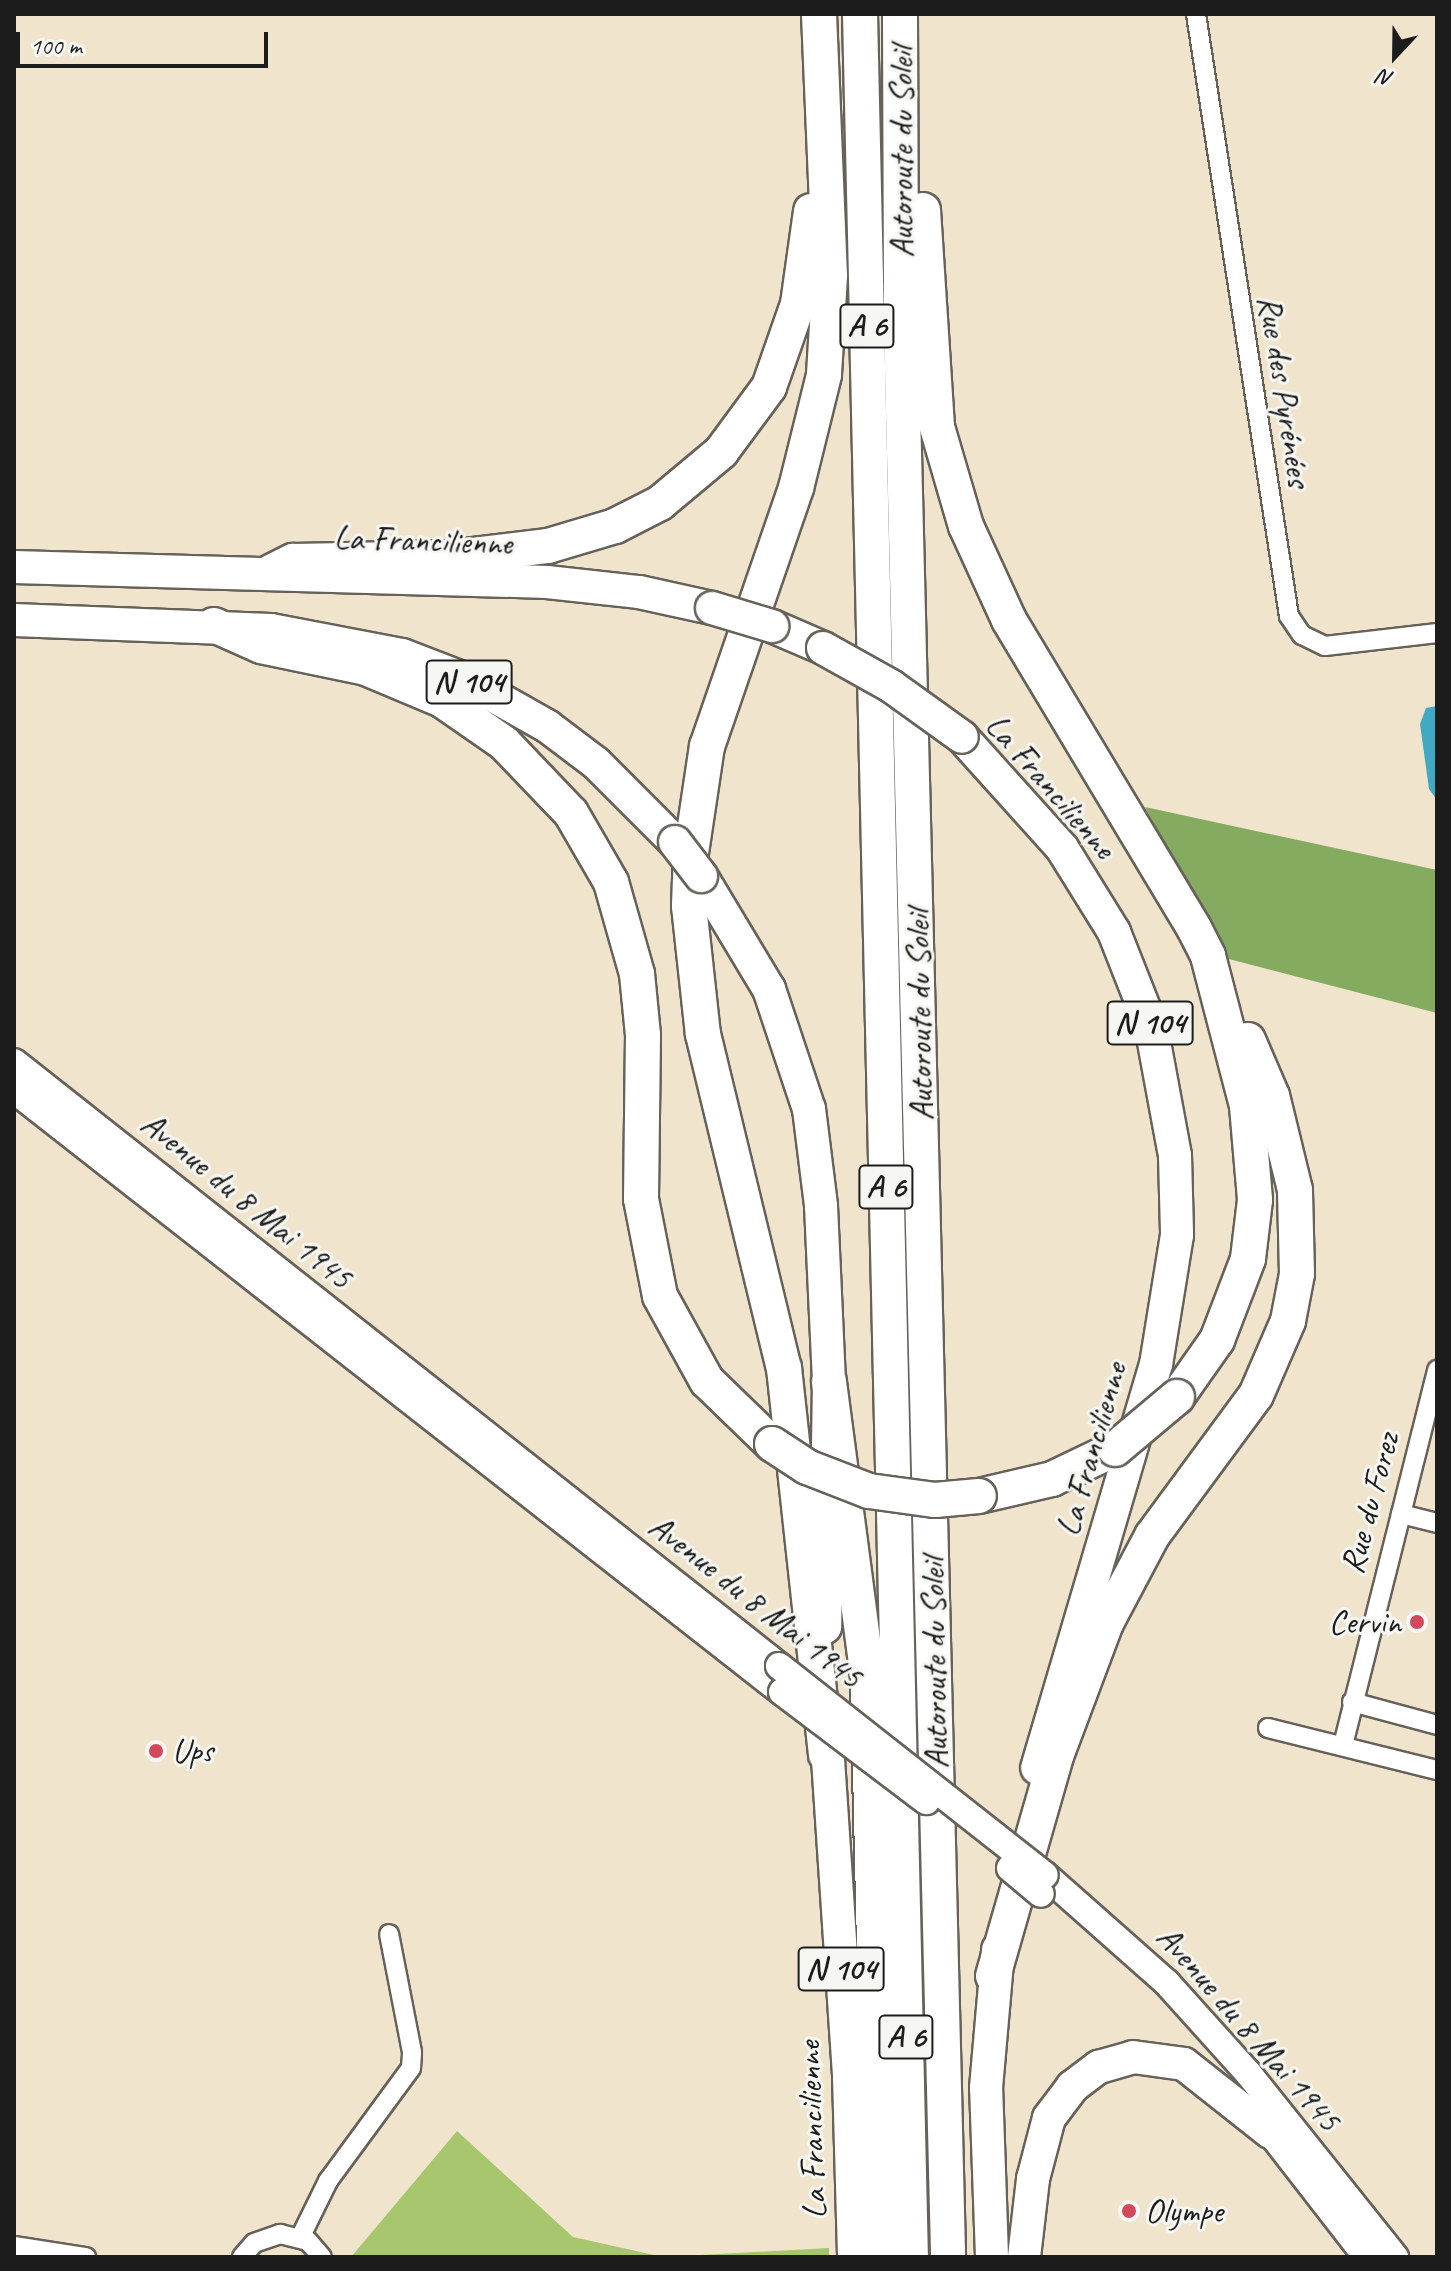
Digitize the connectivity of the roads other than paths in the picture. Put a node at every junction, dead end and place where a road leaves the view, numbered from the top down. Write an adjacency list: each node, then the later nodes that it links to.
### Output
1 (819, 14): 7 (highway); 23 (highway)
2 (860, 14): 36 (highway, Autoroute du Soleil / A 6)
3 (900, 14): 5 (highway, Autoroute du Soleil / A 6)
4 (1196, 14): 10 (street, Rue des Pyrénées)
5 (904, 138): 11 (highway); 37 (highway, Autoroute du Soleil / A 6)
6 (14, 567): 7 (highway, La Francilienne / N 104)
7 (271, 572): 27 (highway, La Francilienne / N 104, bridge)
8 (14, 620): 9 (highway, La Francilienne / N 104)
9 (214, 625): 11 (highway, bridge); 15 (highway, La Francilienne / N 104, bridge)
10 (1437, 633)
11 (1208, 956): 27 (highway)
12 (14, 1062): 18 (main road, Avenue du 8 Mai 1945)
13 (14, 1090): 18 (main road, Avenue du 8 Mai 1945)
14 (1437, 1370): 16 (street, Rue du Forez)
15 (829, 1382): 23 (highway, La Francilienne / N 104); 35 (highway)
16 (1401, 1514): 17 (street); 19 (street, Rue du Forez)
17 (1437, 1523)
18 (781, 1679): 25 (main road, Avenue du 8 Mai 1945, bridge)
19 (1352, 1702): 20 (street); 22 (street, Rue du Forez)
20 (1437, 1725)
21 (1268, 1728): 22 (street)
22 (1343, 1745): 24 (street)
23 (826, 1755): 34 (highway, La Francilienne / N 104)
24 (1437, 1770)
25 (1043, 1884): 28 (main road, Avenue du 8 Mai 1945); 41 (main road, Avenue du 8 Mai 1945)
26 (389, 1934): 29 (street)
27 (993, 1976): 38 (highway, La Francilienne / N 104)
28 (1270, 2132): 39 (highway); 40 (main road, Avenue du 8 Mai 1945)
29 (300, 2238): 32 (street); 33 (street)
30 (14, 2246): 31 (street)
31 (86, 2257)
32 (242, 2257)
33 (322, 2257)
34 (854, 2257)
35 (881, 2257)
36 (911, 2257)
37 (948, 2257)
38 (992, 2257)
39 (1024, 2257)
40 (1367, 2257)
41 (1395, 2257)

